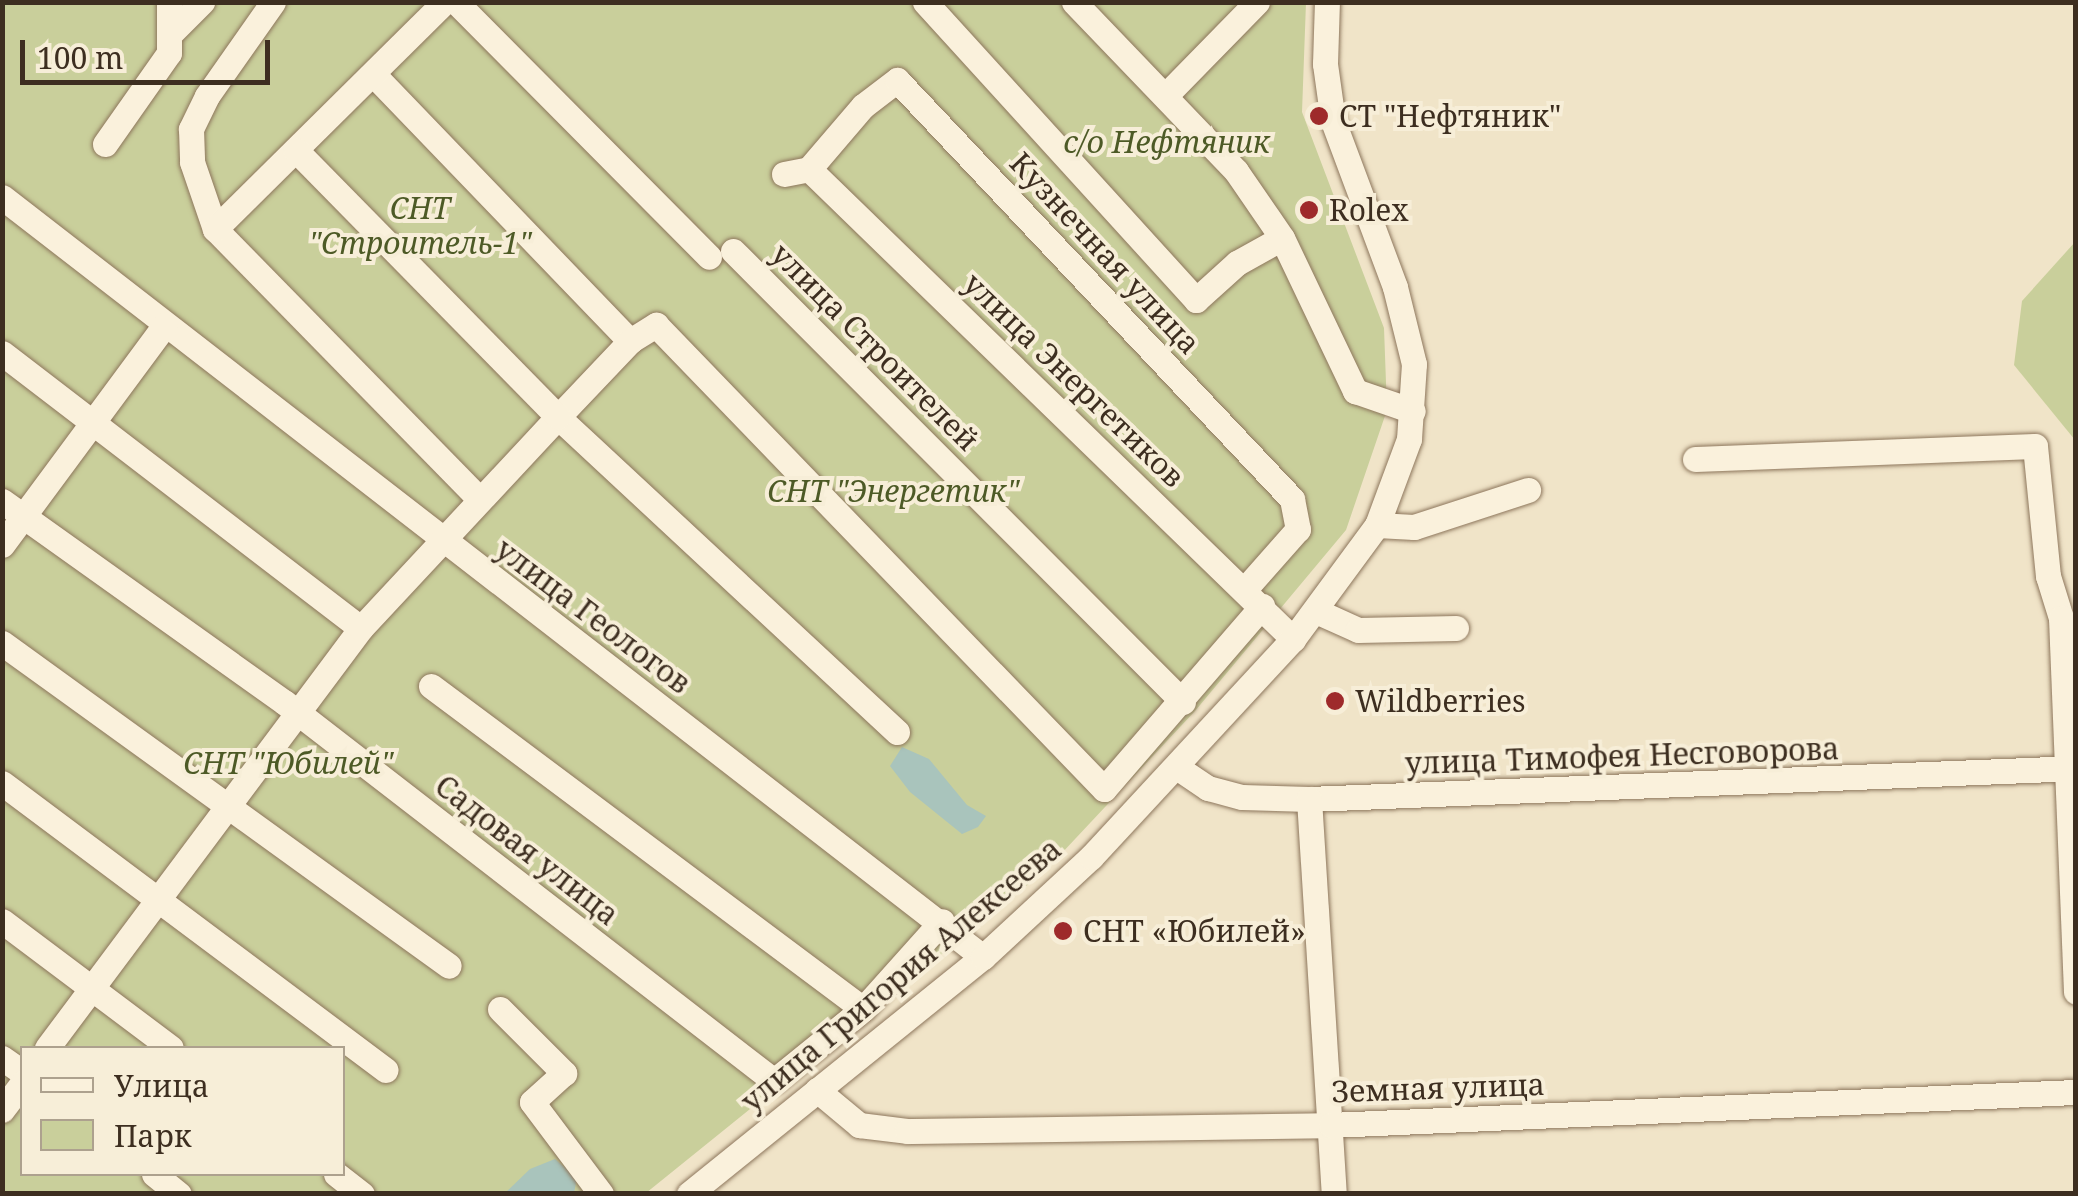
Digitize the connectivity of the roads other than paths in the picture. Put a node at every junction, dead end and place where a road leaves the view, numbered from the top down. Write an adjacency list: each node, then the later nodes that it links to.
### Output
1 (169, 2): 10 (street)
2 (202, 2): 10 (street)
3 (273, 2): 17 (street)
4 (444, 2): 11 (street)
5 (456, 2): 40 (street, улица Строителей)
6 (925, 2): 18 (street)
7 (1257, 2): 12 (street)
8 (1327, 2): 22 (street, улица Григория Алексеева)
9 (1091, 8): 12 (street)
10 (170, 35): 13 (street)
11 (372, 74): 14 (street); 20 (street)
12 (1166, 94): 18 (street)
13 (105, 144)
14 (296, 150): 17 (street); 23 (street)
15 (796, 172): 33 (street, улица Энергетиков); 33 (street, Кузнечная улица)
16 (2, 197): 19 (street, улица Геологов)
17 (215, 229): 27 (street)
18 (1282, 238): 22 (street)
19 (164, 325): 24 (street); 31 (street, улица Геологов)
20 (630, 341): 23 (street); 40 (street)
21 (2, 353): 24 (street)
22 (1413, 411): 30 (street, улица Григория Алексеева)
23 (558, 417): 27 (street); 42 (street)
24 (91, 426): 29 (street); 35 (street)
25 (1695, 459): 44 (street)
26 (1528, 490): 30 (street)
27 (479, 499): 31 (street)
28 (2, 501): 29 (street, Садовая улица)
29 (23, 518): 32 (street); 41 (street, Садовая улица)
30 (1378, 526): 34 (street, улица Григория Алексеева)
31 (443, 538): 35 (street); 50 (street, улица Геологов)
32 (2, 545)
33 (1253, 598): 37 (street, улица Энергетиков); 40 (street)
34 (1316, 611): 36 (street); 37 (street, улица Григория Алексеева)
35 (361, 628): 41 (street)
36 (1456, 628)
37 (1292, 639): 43 (street, улица Григория Алексеева)
38 (2, 642): 47 (street)
39 (430, 686): 56 (street)
40 (1183, 702)
41 (299, 715): 47 (street); 56 (street, Садовая улица)
42 (897, 732)
43 (1178, 768): 46 (street, улица Тимофея Несговорова); 51 (street, улица Григория Алексеева)
44 (2071, 769): 46 (street, улица Тимофея Несговорова); 54 (street)
45 (2, 783): 48 (street)
46 (1309, 799): 64 (street)
47 (234, 806): 48 (street); 52 (street)
48 (159, 899): 53 (street); 59 (street)
49 (2, 921): 53 (street)
50 (942, 921): 51 (street, улица Геологов); 56 (street, Садовая улица)
51 (983, 957): 61 (street, улица Григория Алексеева)
52 (448, 966)
53 (91, 987): 57 (street); 58 (street)
54 (2076, 992)
55 (500, 1009): 69 (street)
56 (862, 1009)
57 (48, 1046)
58 (168, 1046)
59 (386, 1070)
60 (20, 1086): 63 (street)
61 (817, 1090): 64 (street, Земная улица); 70 (street, улица Григория Алексеева)
62 (2076, 1092): 64 (street, Земная улица)
63 (2, 1110)
64 (1332, 1125): 71 (street)
65 (157, 1176): 67 (street)
66 (339, 1176): 68 (street)
67 (180, 1194)
68 (362, 1194)
69 (601, 1194)
70 (689, 1194)
71 (1334, 1194)

